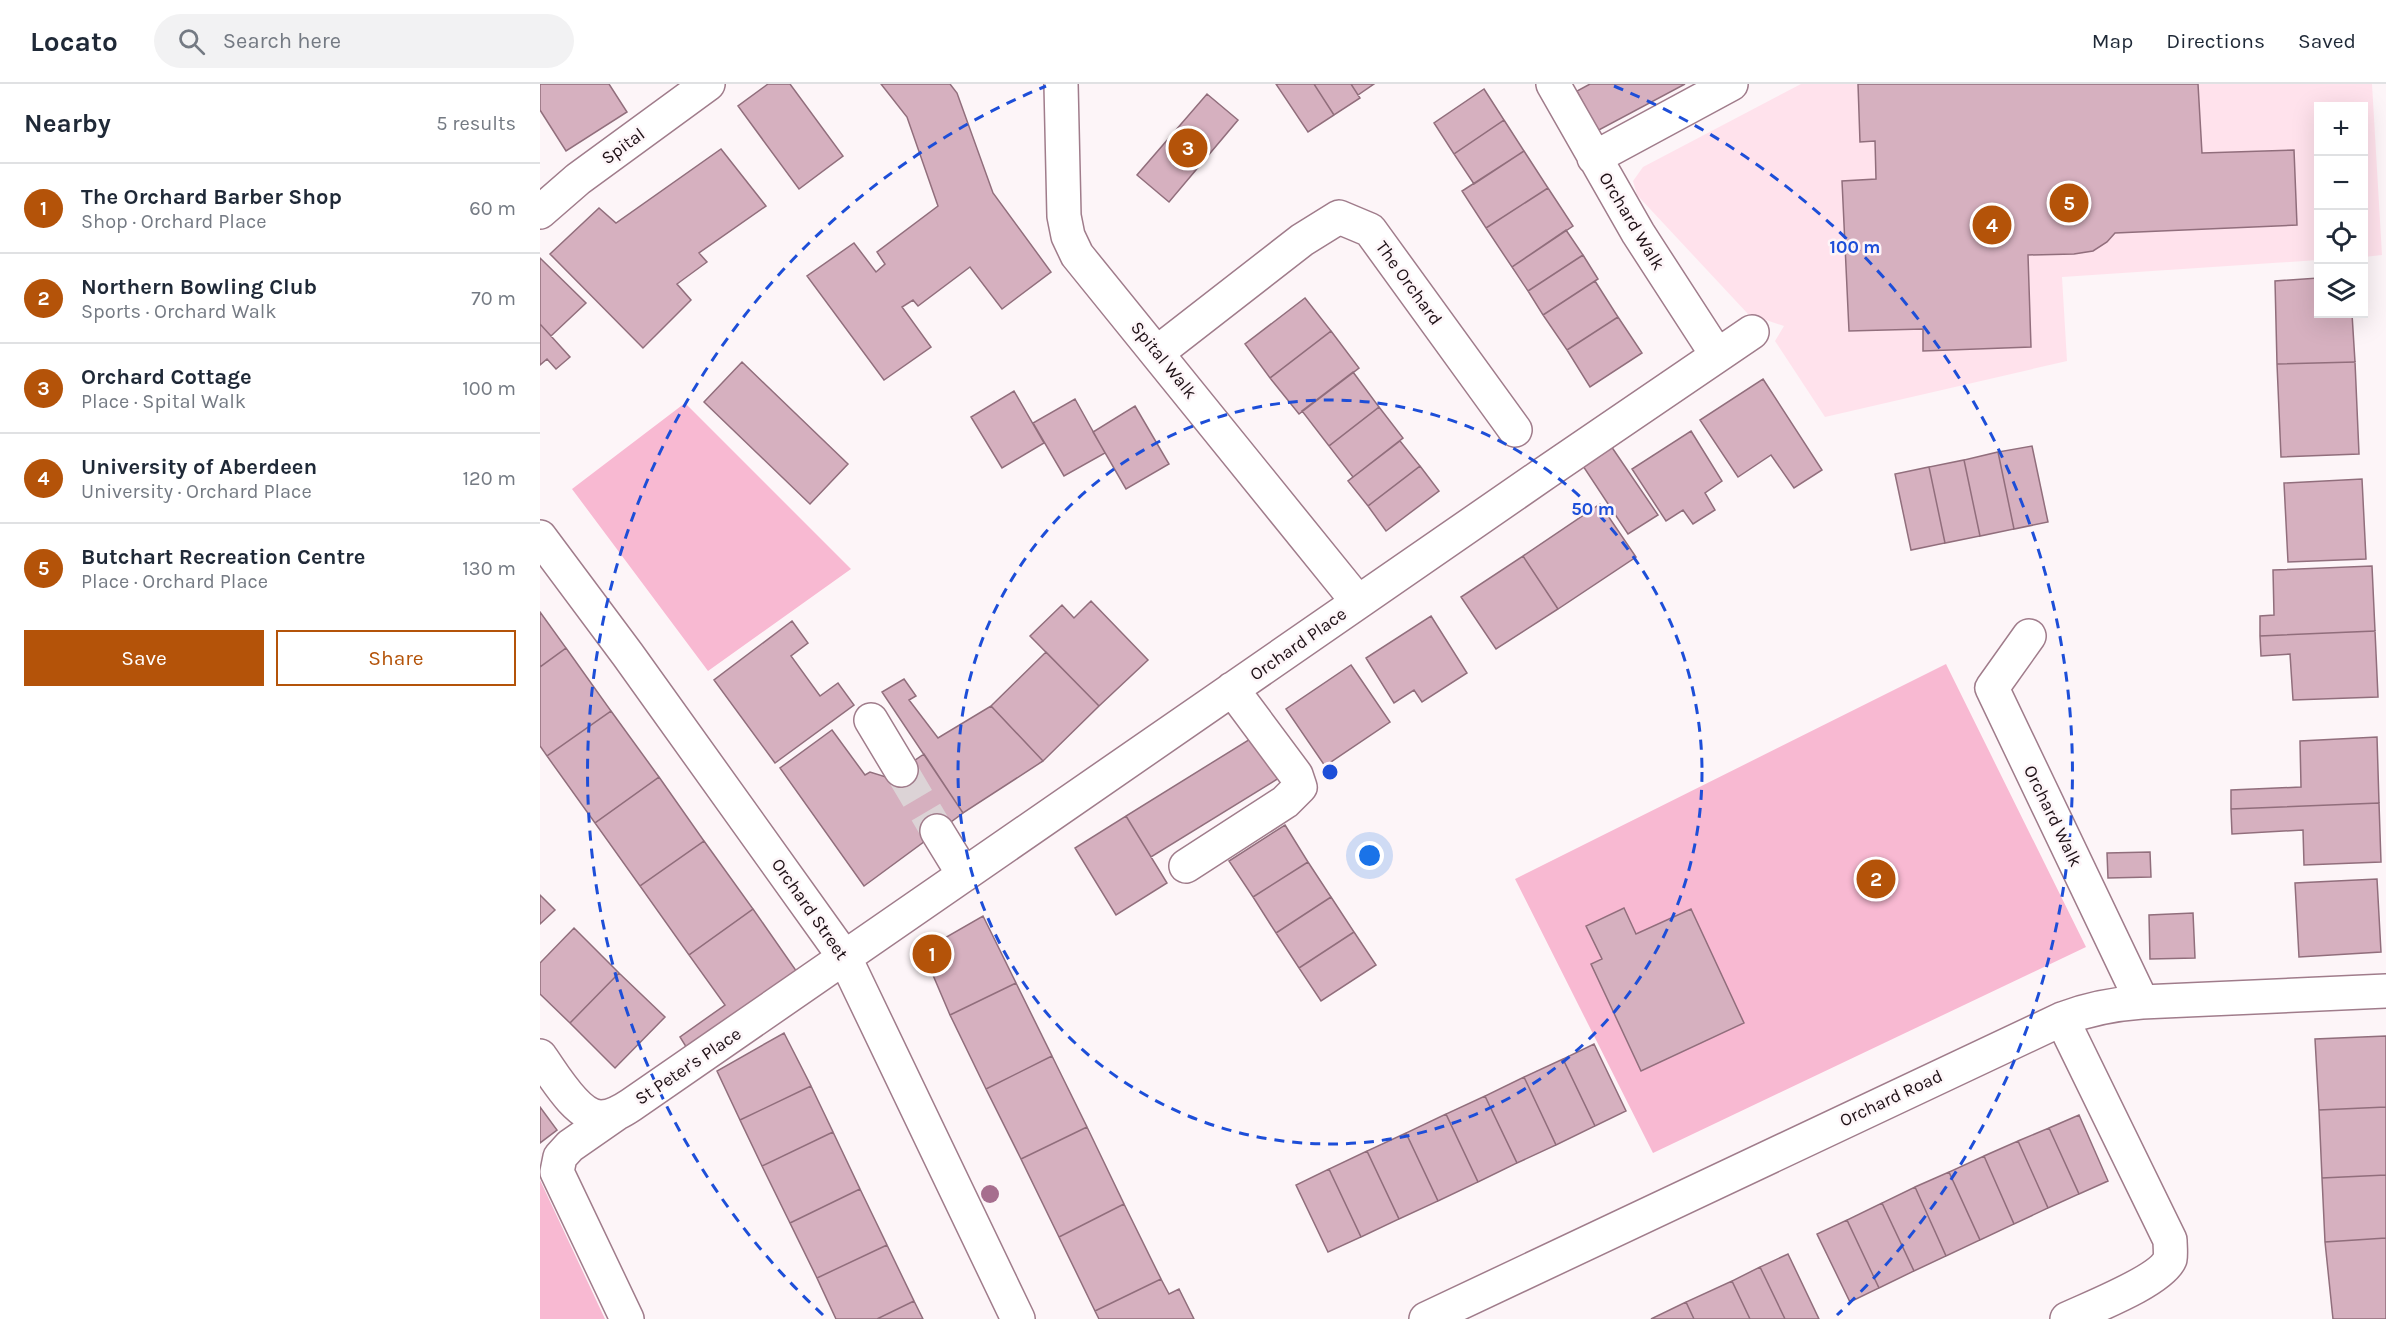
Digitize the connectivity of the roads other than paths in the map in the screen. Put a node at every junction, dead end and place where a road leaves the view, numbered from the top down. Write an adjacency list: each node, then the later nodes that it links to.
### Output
1 (708, 84): 6 (street, Spital)
2 (1061, 84): 8 (street, Spital Walk)
3 (1553, 84): 5 (street, Orchard Walk)
4 (1731, 84): 5 (street)
5 (1594, 158): 9 (street, Orchard Walk)
6 (540, 212)
7 (1752, 332): 9 (street, Orchard Place)
8 (1158, 352): 10 (street, The Orchard); 12 (street, Spital Walk)
9 (1717, 355): 12 (street, Orchard Place)
10 (1515, 430)
11 (540, 537): 20 (street, Orchard Street)
12 (1358, 602): 14 (street, Orchard Place)
13 (2030, 636): 22 (street, Orchard Walk)
14 (1232, 689): 18 (street); 19 (street, Orchard Place)
15 (871, 720): 16 (street)
16 (901, 770)
17 (937, 831): 19 (street)
18 (1186, 866)
19 (964, 875): 20 (street, Orchard Place)
20 (845, 958): 25 (street, St Peter's Place); 27 (street, Orchard Street)
21 (2386, 991): 22 (street, Orchard Road)
22 (2142, 1002): 23 (street, Orchard Road)
23 (2062, 1018): 28 (street, Orchard Road); 29 (street)
24 (540, 1056): 25 (street, St Peter's Place)
25 (616, 1114): 26 (street)
26 (627, 1319)
27 (1018, 1319)
28 (1426, 1319)
29 (2067, 1319)

